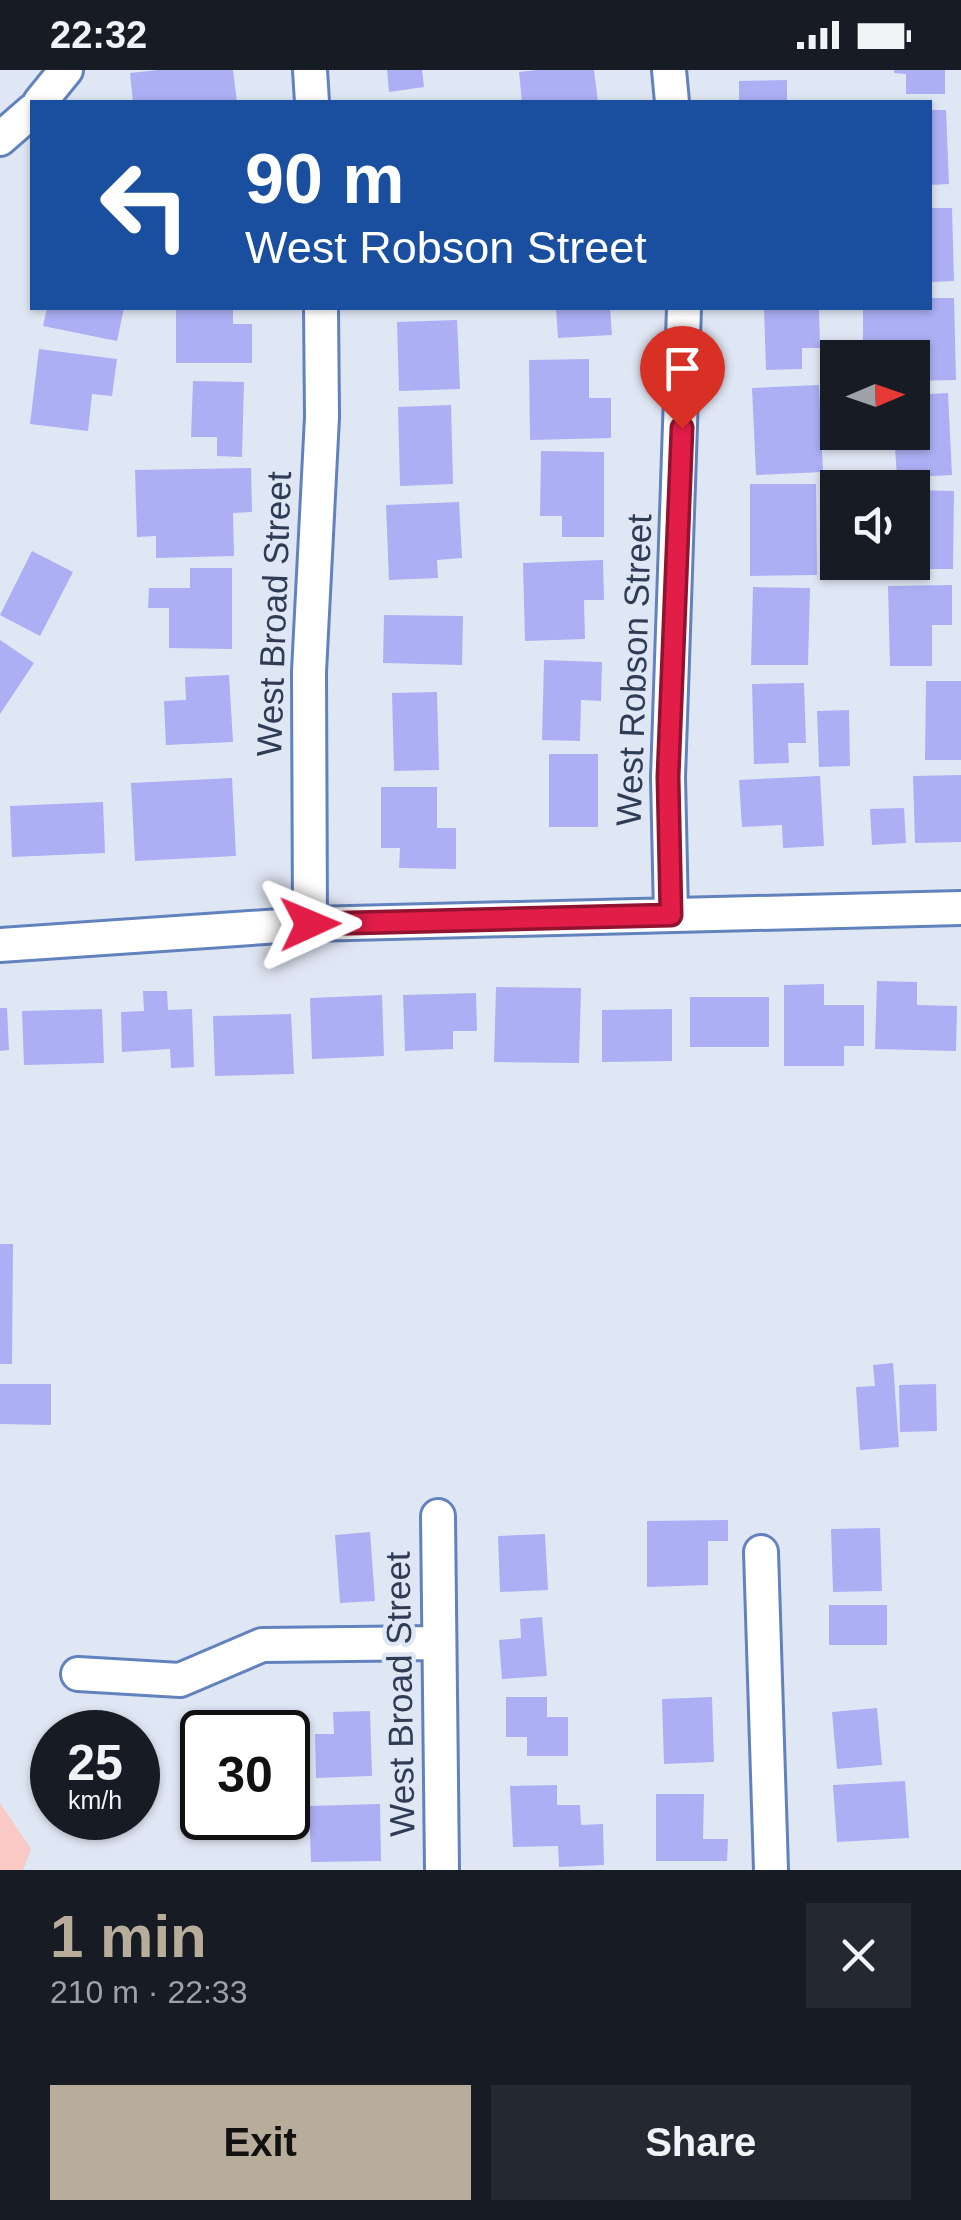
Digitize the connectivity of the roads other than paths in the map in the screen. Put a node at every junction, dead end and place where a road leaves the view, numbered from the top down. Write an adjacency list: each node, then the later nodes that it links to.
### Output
1 (66, 70): 4 (street)
2 (310, 70): 5 (street)
3 (669, 70): 6 (street)
4 (42, 100)
5 (312, 100)
6 (672, 100)
7 (30, 114): 8 (street)
8 (0, 139)
9 (320, 310): 13 (street, West Broad Street)
10 (684, 310): 12 (street, West Robson Street)
11 (961, 908): 12 (street)
12 (671, 915): 13 (street)
13 (310, 924): 14 (street)
14 (0, 945)
15 (438, 1516): 17 (street, West Broad Street)
16 (761, 1552): 20 (street)
17 (438, 1643): 18 (street); 19 (street, West Broad Street)
18 (78, 1674)
19 (442, 1870)
20 (771, 1870)

